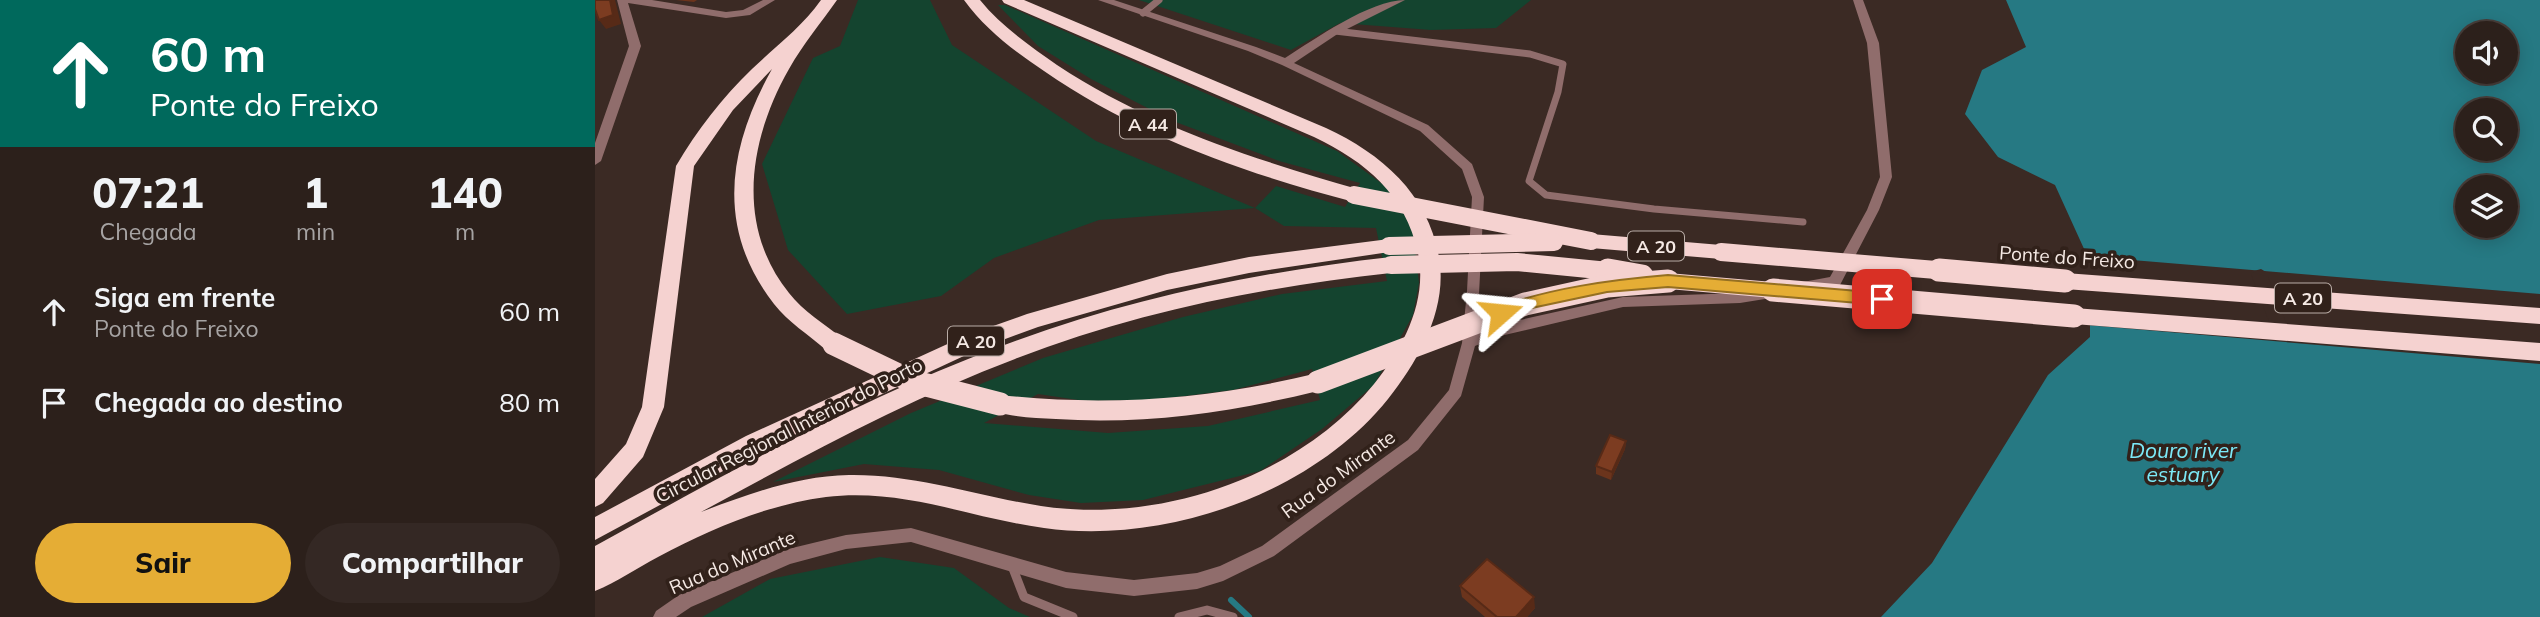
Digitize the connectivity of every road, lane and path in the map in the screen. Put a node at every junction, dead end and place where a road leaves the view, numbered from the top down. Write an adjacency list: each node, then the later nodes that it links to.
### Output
1 (622, 0): 15 (street)
2 (629, 0): 3 (street)
3 (770, 0)
4 (829, 0): 12 (highway)
5 (972, 0): 17 (highway, A 44, bridge)
6 (1010, 0): 27 (highway)
7 (1159, 0): 11 (lane)
8 (1400, 0): 13 (street)
9 (1858, 0): 21 (street)
10 (1111, 1): 11 (street, Rua do Mirante)
11 (1143, 13): 14 (street, Rua do Mirante)
12 (815, 22): 19 (highway, bridge); 23 (highway)
13 (1335, 31): 14 (street); 16 (lane)
14 (1286, 62): 21 (street, Rua do Mirante)
15 (595, 161)
16 (1803, 222)
17 (1591, 241): 18 (highway, Circular Regional Interior do Porto / A 20, bridge); 20 (highway, Ponte do Freixo / A 20, bridge)
18 (1390, 255): 19 (highway, Circular Regional Interior do Porto / A 20, bridge); 24 (highway, Circular Regional Interior do Porto / A 20); 25 (highway, Circular Regional Interior do Porto / A 20)
19 (1668, 281): 22 (highway, A 20, bridge)
20 (2540, 316)
21 (1469, 343): 26 (street, Rua do Mirante)
22 (2540, 352)
23 (595, 496)
24 (595, 529)
25 (595, 559)
26 (1012, 566): 28 (street, Rua do Mirante); 29 (lane)
27 (595, 579)
28 (662, 617)
29 (1073, 617)
30 (1179, 617): 31 (lane)
31 (1233, 617)

